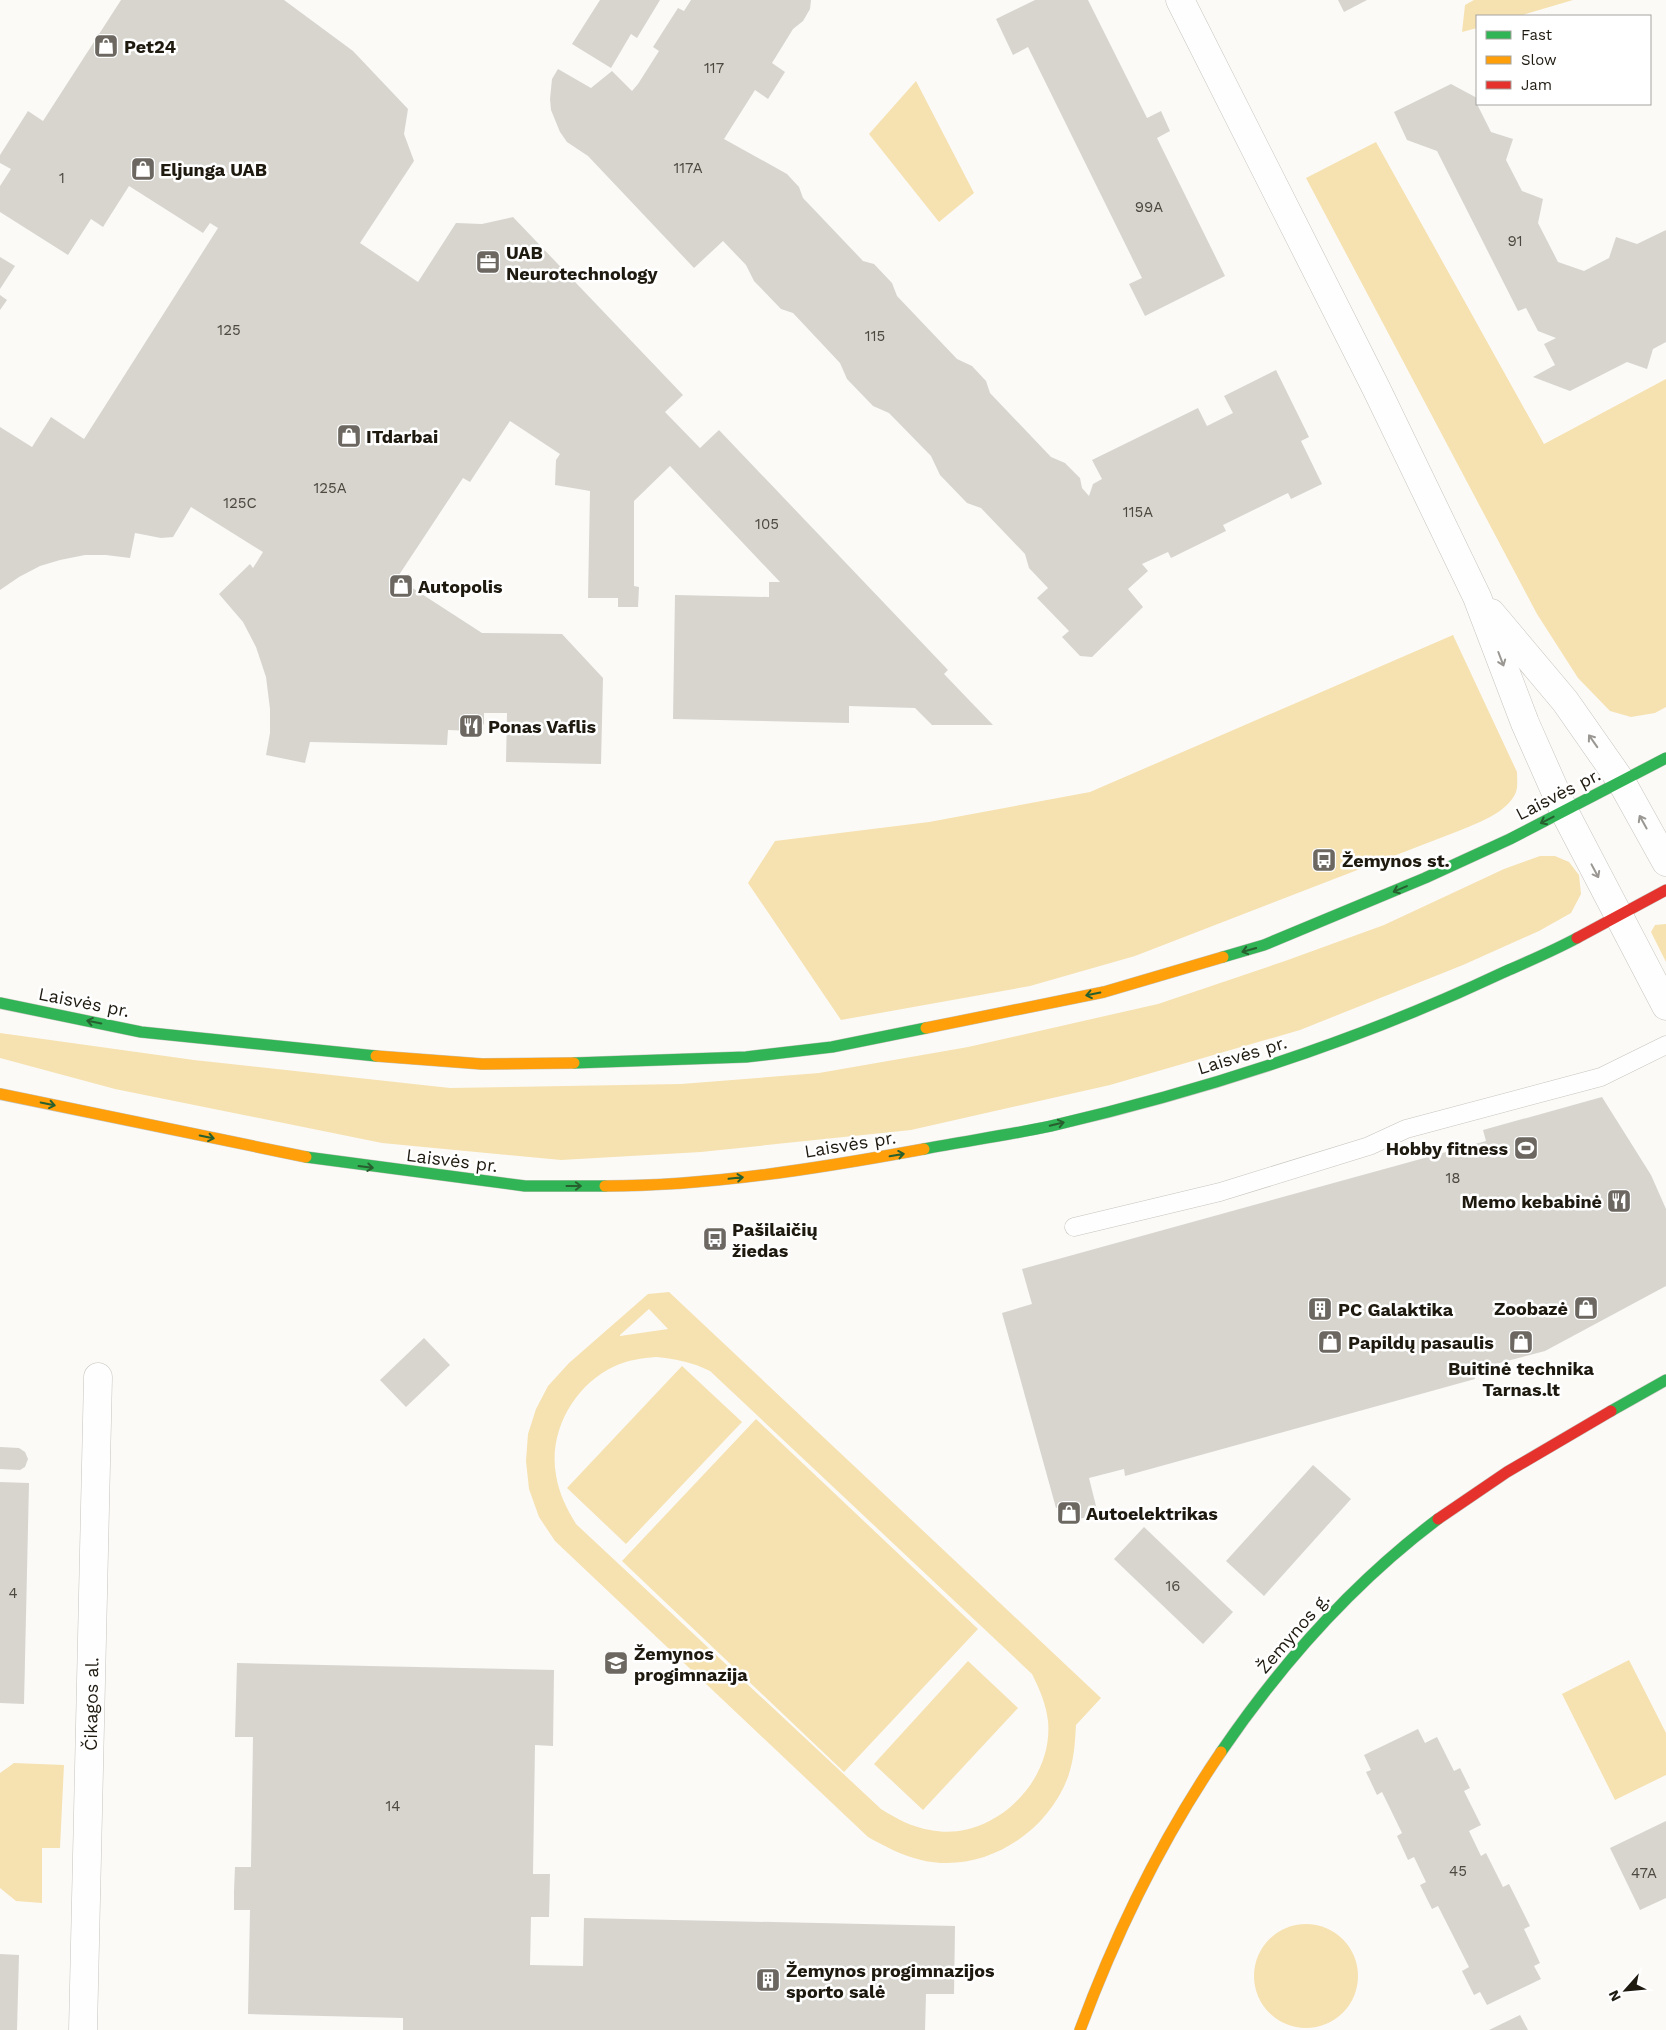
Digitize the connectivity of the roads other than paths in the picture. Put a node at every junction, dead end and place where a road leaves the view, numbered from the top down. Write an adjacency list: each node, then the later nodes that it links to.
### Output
1 (1180, 0): 2 (street)
2 (1477, 597): 4 (street, one-way to 2); 5 (street, one-way to 5)
3 (1666, 758): 4 (main road, Laisvės pr.)
4 (1621, 781): 5 (main road, Laisvės pr.); 6 (street, one-way to 4)
5 (1564, 811): 8 (street, one-way to 8); 9 (main road, Laisvės pr., one-way to 9)
6 (1666, 862)
7 (1666, 890): 8 (main road, Laisvės pr.)
8 (1618, 915): 10 (street); 12 (main road, Laisvės pr., one-way to 8)
9 (0, 1003)
10 (1666, 1006)
11 (1666, 1045): 13 (lane)
12 (0, 1094)
13 (1074, 1227)
14 (98, 1377): 16 (street, Čikagos al.)
15 (1666, 1380): 17 (main road, Žemynos g.)
16 (83, 2030)
17 (1080, 2030)

